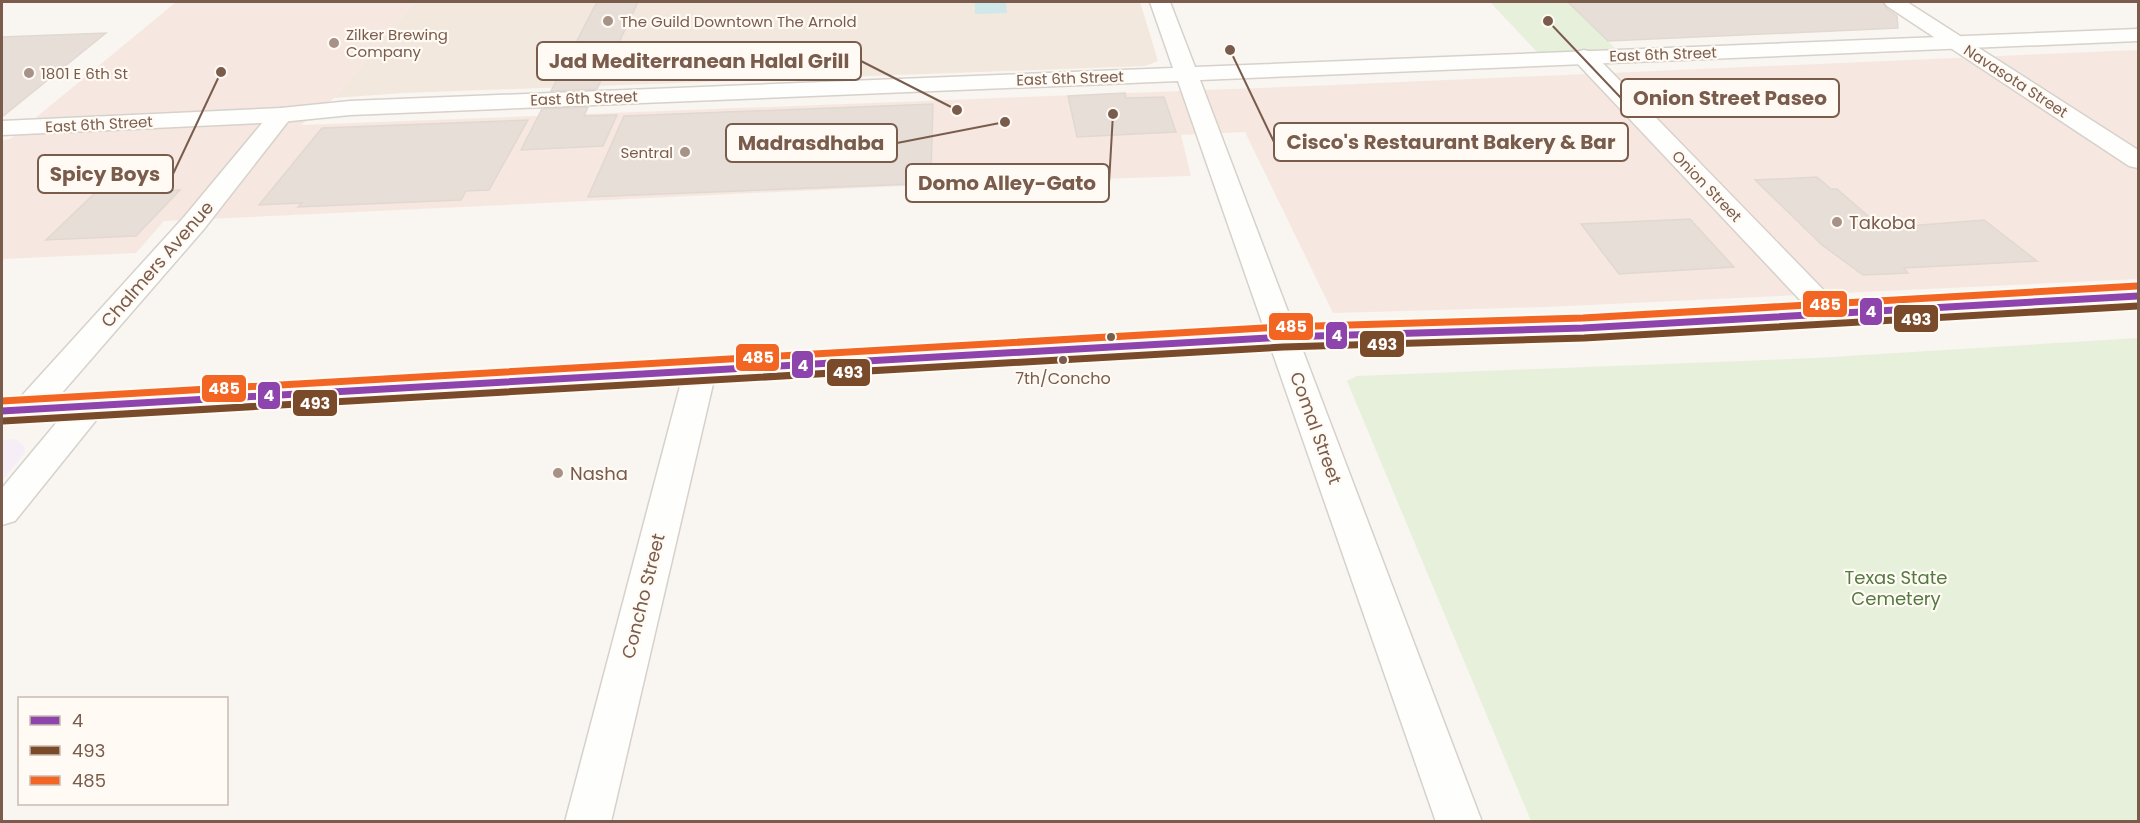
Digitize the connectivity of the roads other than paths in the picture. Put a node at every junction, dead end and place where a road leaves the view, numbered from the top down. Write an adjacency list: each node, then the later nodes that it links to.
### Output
1 (1160, 2): 6 (street, Comal Street)
2 (1894, 2): 4 (street, Navasota Street)
3 (2139, 35): 4 (street, East 6th Street)
4 (1957, 42): 5 (street, East 6th Street); 9 (street, Navasota Street)
5 (1584, 57): 6 (street, East 6th Street); 11 (street, Onion Street)
6 (1186, 74): 7 (street, East 6th Street); 12 (street, Comal Street)
7 (281, 115): 8 (street, East 6th Street); 15 (street, Chalmers Avenue)
8 (2, 128)
9 (2139, 161)
10 (2139, 296): 11 (main road)
11 (1830, 314): 12 (main road)
12 (1283, 337): 13 (main road); 18 (street, Comal Street)
13 (700, 371): 14 (main road); 17 (street, Concho Street)
14 (89, 406): 15 (main road); 16 (street)
15 (15, 410)
16 (2, 512)
17 (588, 822)
18 (1460, 822)

